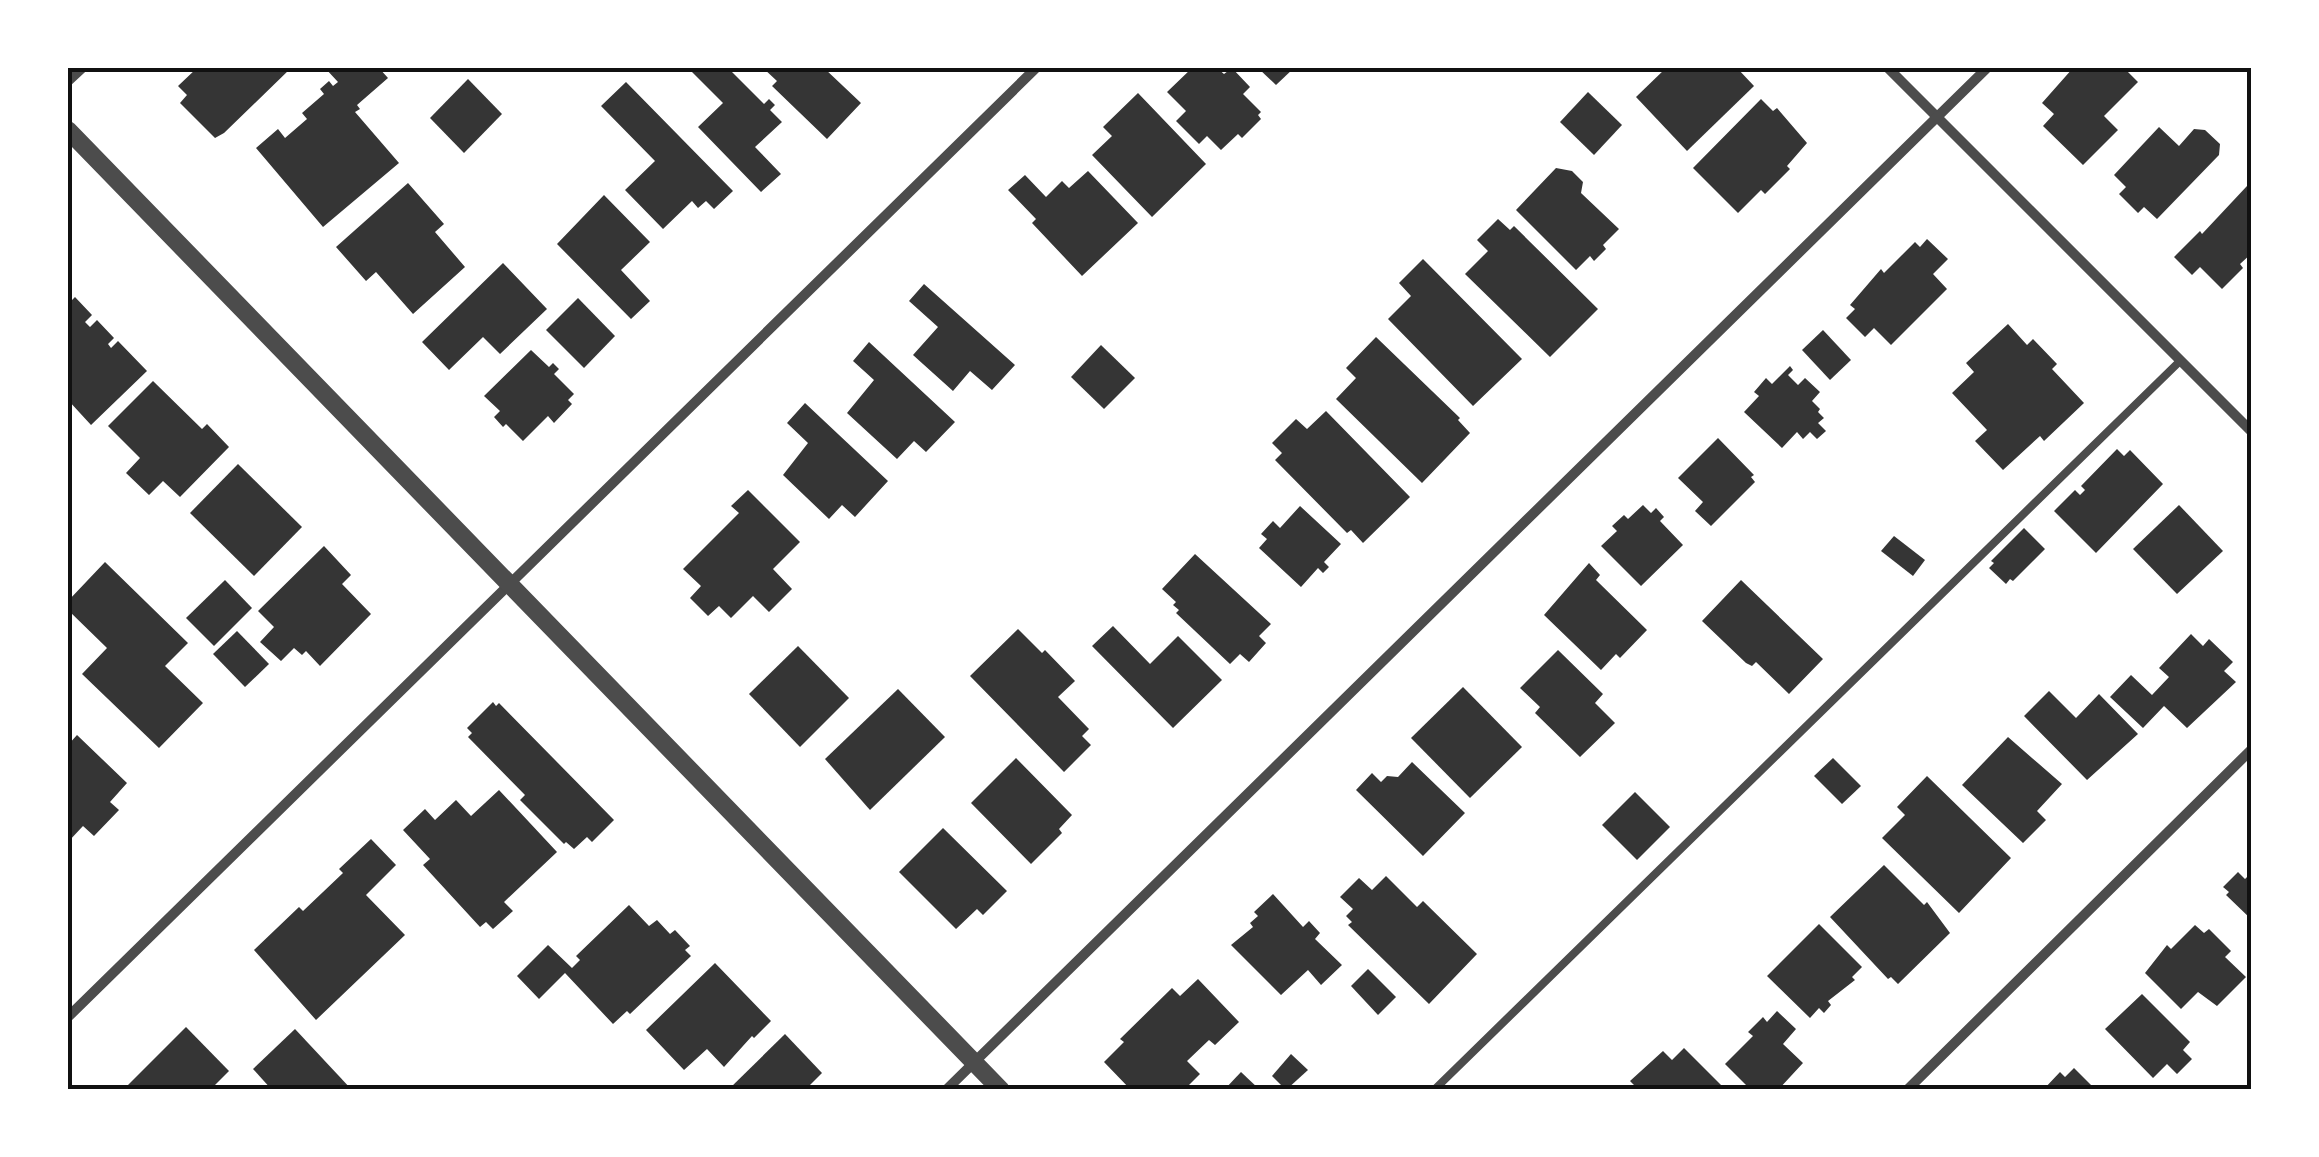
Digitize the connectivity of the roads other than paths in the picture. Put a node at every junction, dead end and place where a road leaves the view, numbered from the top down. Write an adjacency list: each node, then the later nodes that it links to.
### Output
1 (82, 68): 5 (street)
2 (1036, 68): 10 (street)
3 (1888, 68): 6 (street)
4 (1987, 68): 6 (street)
5 (68, 82)
6 (1936, 116): 8 (street); 13 (street)
7 (68, 130): 10 (street)
8 (2179, 362): 9 (street); 16 (lane)
9 (2252, 432)
10 (510, 585): 12 (street); 13 (street)
11 (2252, 750): 17 (street)
12 (68, 1017)
13 (973, 1062): 14 (street); 15 (street)
14 (946, 1090)
15 (1001, 1090)
16 (1434, 1090)
17 (1906, 1090)

